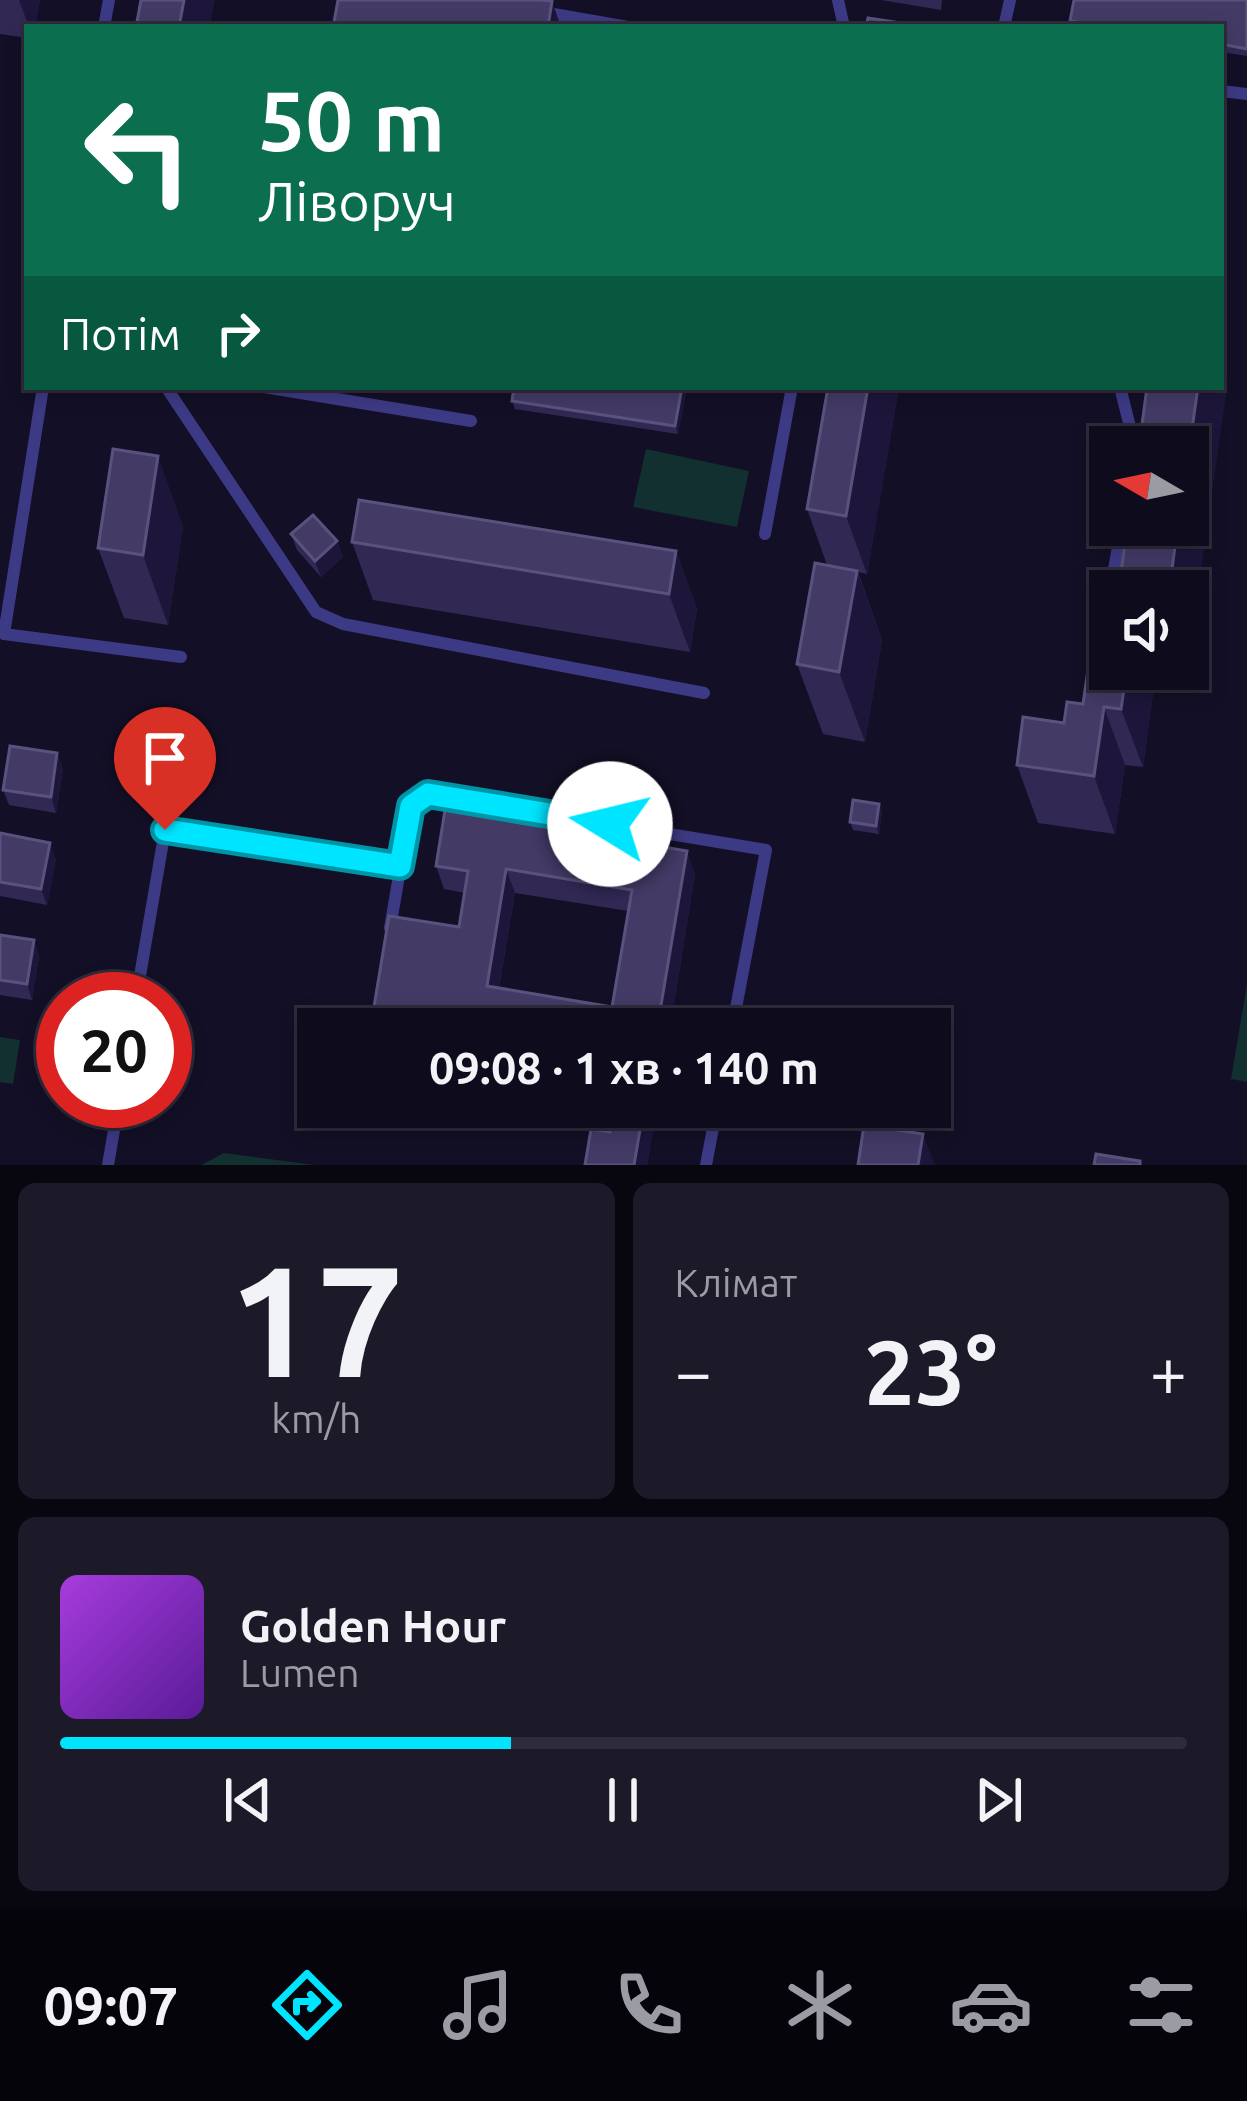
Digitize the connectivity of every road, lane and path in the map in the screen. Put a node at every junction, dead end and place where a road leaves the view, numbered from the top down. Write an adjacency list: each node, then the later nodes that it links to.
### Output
1 (538, 12): 2 (lane)
2 (610, 24)
3 (42, 390): 11 (lane)
4 (168, 390): 13 (lane)
5 (282, 390): 8 (lane)
6 (790, 390): 10 (lane)
7 (1121, 390): 9 (lane)
8 (471, 421)
9 (1130, 426)
10 (765, 534)
11 (7, 569): 12 (lane)
12 (181, 657)
13 (704, 693)
14 (400, 866): 15 (lane); 16 (lane); 17 (lane)
15 (389, 936)
16 (141, 972)
17 (736, 1008)
18 (114, 1128): 20 (lane)
19 (713, 1128): 21 (lane)
20 (108, 1165)
21 (706, 1165)

